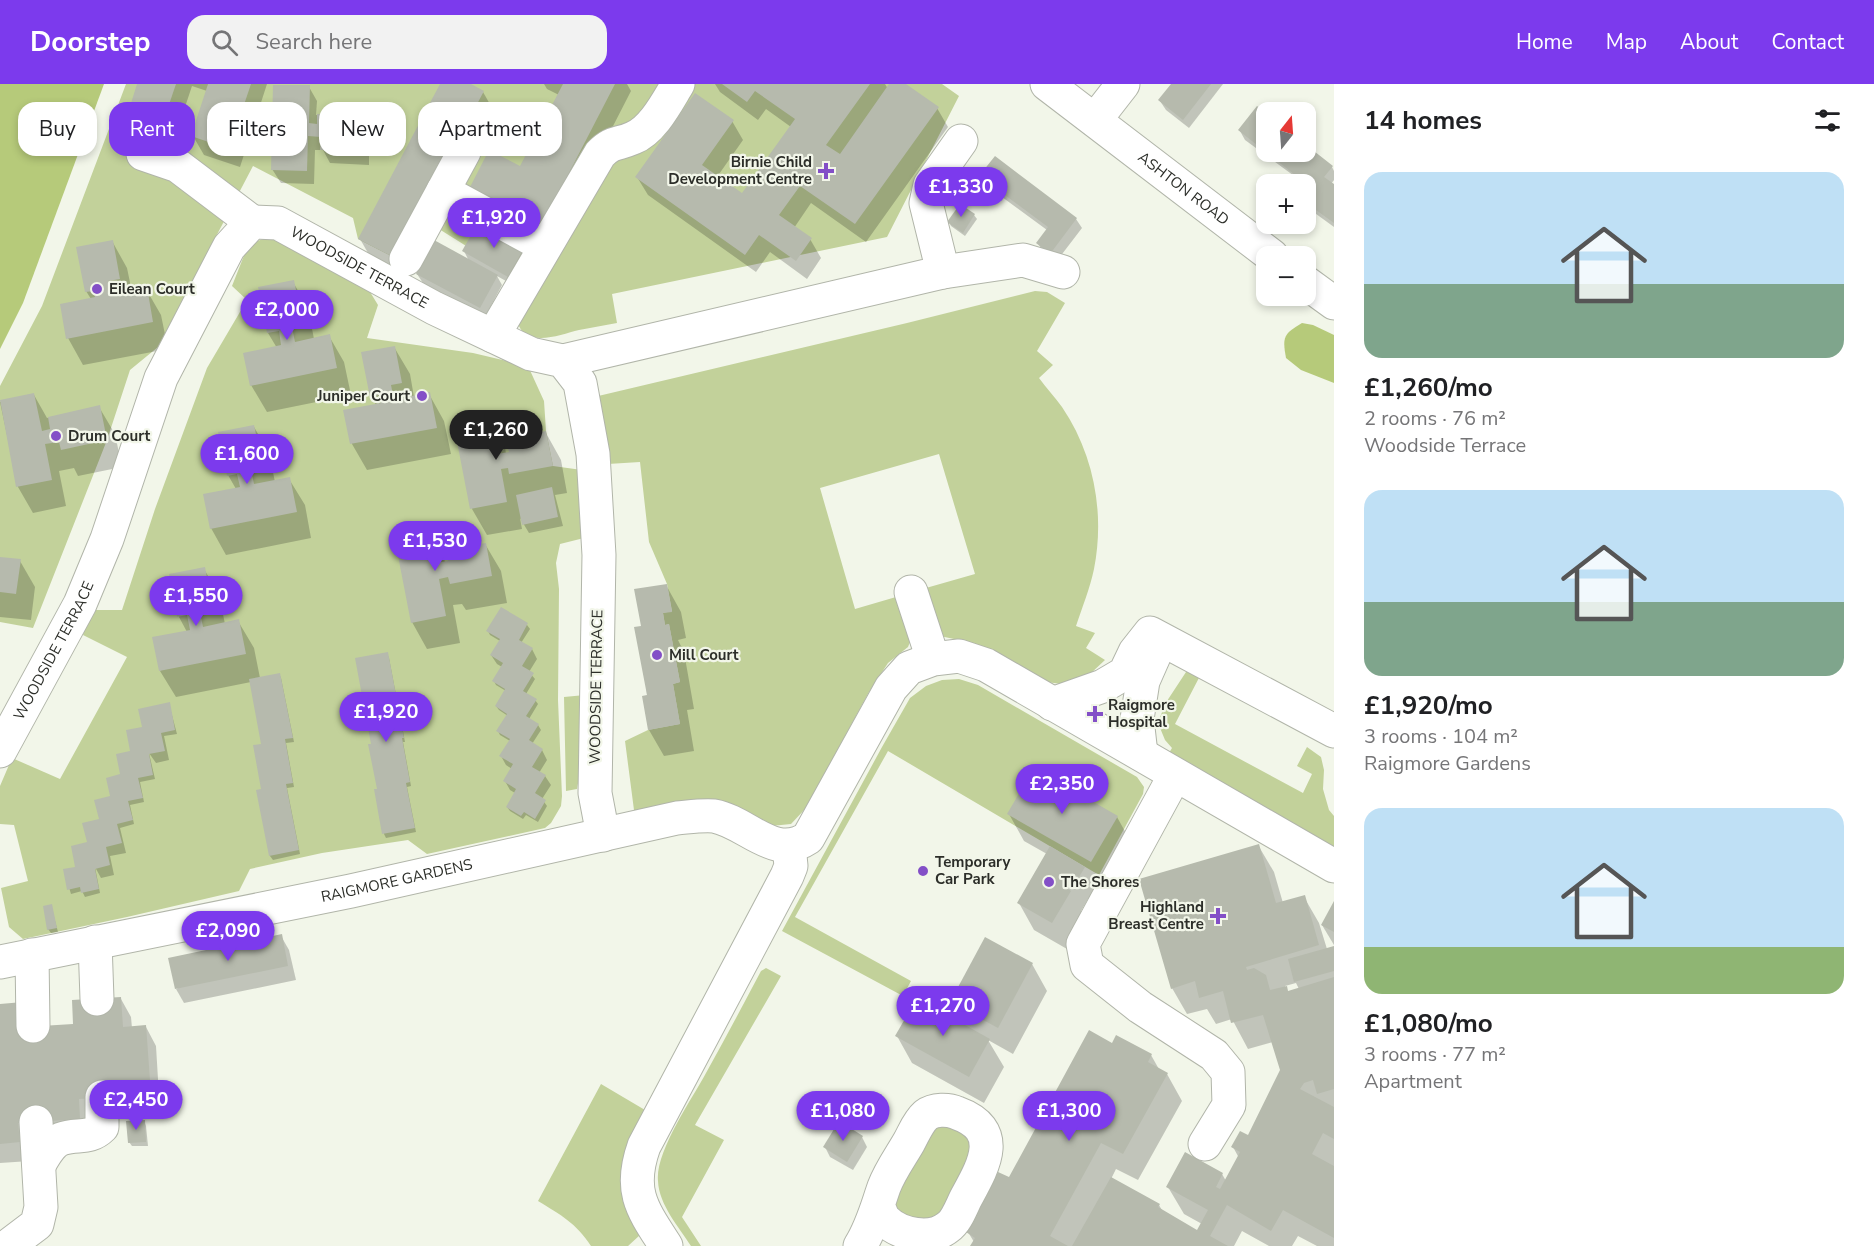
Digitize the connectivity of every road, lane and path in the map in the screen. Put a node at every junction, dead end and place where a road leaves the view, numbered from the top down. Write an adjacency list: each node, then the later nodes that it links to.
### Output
1 (678, 84): 10 (street)
2 (1047, 84): 4 (street, ASHTON ROAD)
3 (1123, 84): 4 (street)
4 (1095, 120): 11 (street, ASHTON ROAD)
5 (961, 141): 13 (street)
6 (149, 156): 9 (street)
7 (462, 156): 8 (street)
8 (442, 191): 10 (street); 12 (street)
9 (252, 222): 17 (street, WOODSIDE TERRACE); 25 (street, WOODSIDE TERRACE)
10 (545, 246): 17 (street)
11 (1259, 246)
12 (406, 259)
13 (943, 272): 14 (street); 18 (street)
14 (1063, 272)
15 (1316, 290): 16 (street)
16 (1334, 303)
17 (493, 336): 18 (street, WOODSIDE TERRACE)
18 (563, 362): 28 (street, WOODSIDE TERRACE)
19 (911, 592): 21 (street)
20 (1156, 636): 22 (street); 23 (street); 24 (street)
21 (933, 659): 23 (street); 29 (street)
22 (1143, 681): 23 (street); 26 (street)
23 (1063, 710): 26 (street)
24 (1334, 731)
25 (0, 750)
26 (1141, 754): 27 (street)
27 (1175, 775): 30 (street); 37 (street)
28 (603, 835): 29 (street, RAIGMORE GARDENS); 31 (street, RAIGMORE GARDENS)
29 (789, 846): 41 (street)
30 (1334, 866)
31 (95, 942): 32 (street, RAIGMORE GARDENS); 33 (street)
32 (9, 954): 34 (street)
33 (97, 999)
34 (33, 1026)
35 (102, 1097): 38 (street)
36 (36, 1122): 38 (street)
37 (1205, 1144)
38 (39, 1165): 40 (street)
39 (879, 1208): 42 (street)
40 (8, 1246)
41 (666, 1246)
42 (860, 1246)

